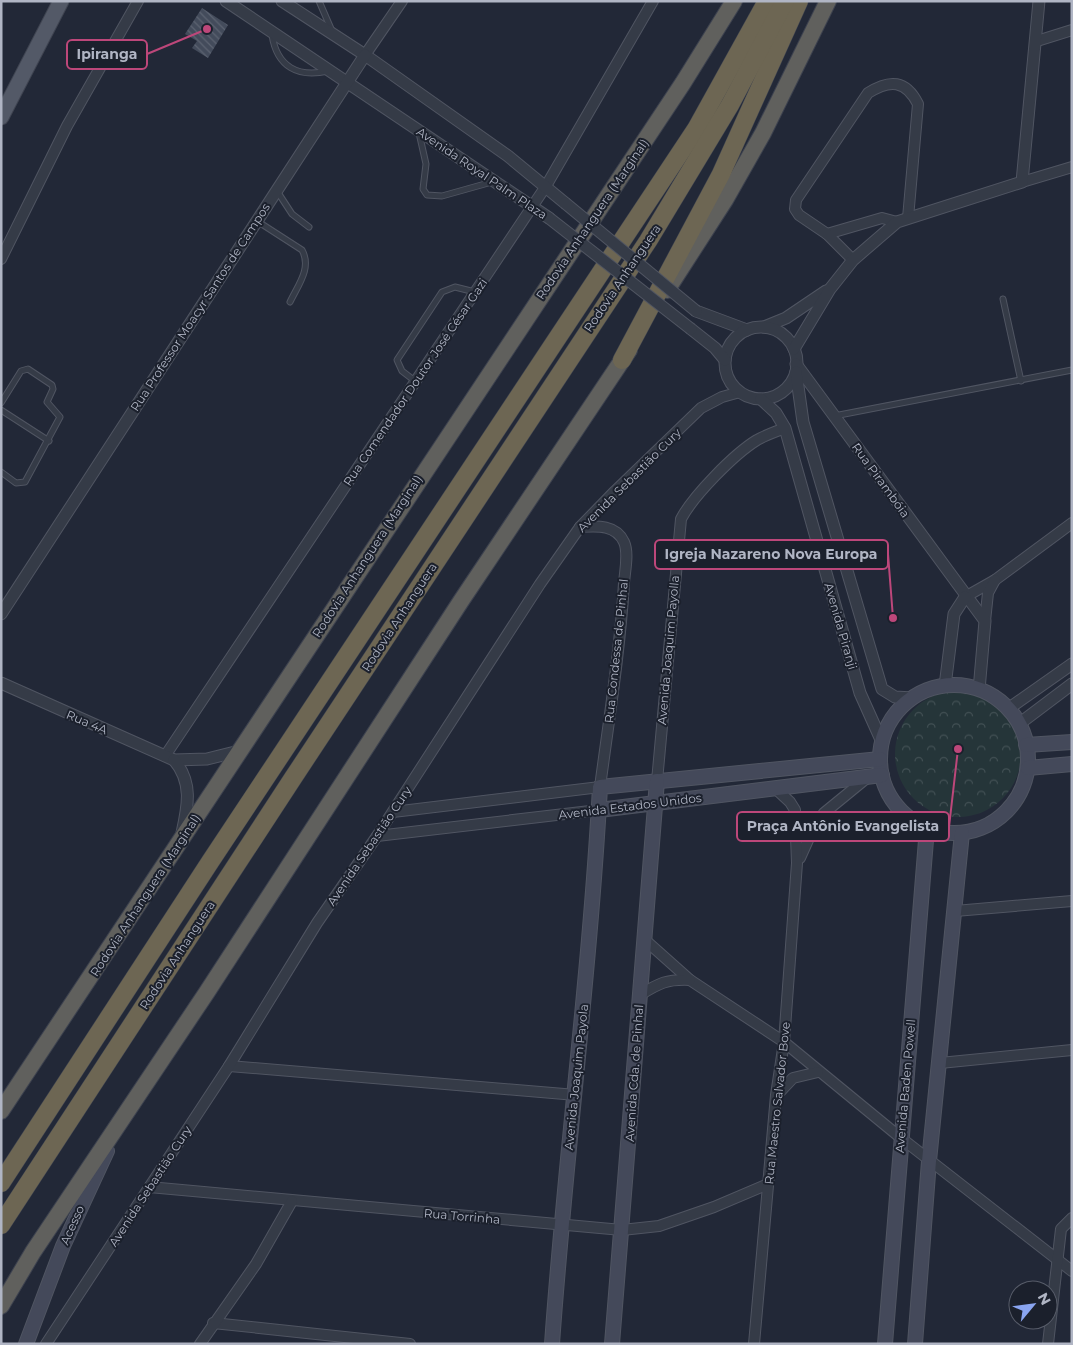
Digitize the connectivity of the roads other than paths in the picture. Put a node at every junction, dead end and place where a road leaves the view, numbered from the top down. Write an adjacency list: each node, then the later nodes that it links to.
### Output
1 (61, 1): 21 (main road)
2 (138, 1): 33 (street)
3 (226, 1): 15 (street, Avenida Royal Palm Plaza)
4 (282, 1): 16 (street, Avenida Royal Palm Plaza)
5 (319, 1): 16 (lane)
6 (402, 1): 18 (street, Rua Professor Moacyr Santos de Campos)
7 (653, 1): 26 (street, Rua Comendador Doutor José César Gazi)
8 (734, 1): 73 (highway, Rodovia Anhanguera (Marginal))
9 (767, 1): 106 (highway, Rodovia Anhanguera)
10 (785, 1): 111 (highway, Rodovia Anhanguera)
11 (799, 1): 42 (highway)
12 (828, 1): 42 (highway)
13 (1040, 1): 17 (street)
14 (1072, 30): 17 (street)
15 (272, 32): 19 (street, Avenida Royal Palm Plaza); 19 (lane)
16 (332, 34): 18 (street, Avenida Royal Palm Plaza)
17 (1037, 42): 25 (street)
18 (365, 55): 20 (street, Rua Professor Moacyr Santos de Campos); 26 (street, Avenida Royal Palm Plaza)
19 (330, 70): 20 (street, Avenida Royal Palm Plaza)
20 (348, 82): 22 (street, Avenida Royal Palm Plaza); 27 (street, Rua Professor Moacyr Santos de Campos)
21 (1, 117)
22 (419, 130): 24 (street, Avenida Royal Palm Plaza); 24 (lane)
23 (1072, 167): 25 (street)
24 (495, 181): 28 (street, Avenida Royal Palm Plaza)
25 (1022, 182): 30 (street)
26 (546, 186): 28 (street, Rua Comendador Doutor José César Gazi); 40 (street, Avenida Royal Palm Plaza, bridge)
27 (276, 190): 29 (street, Rua Professor Moacyr Santos de Campos); 31 (lane)
28 (532, 206): 36 (street, Rua Comendador Doutor José César Gazi); 43 (street, Avenida Royal Palm Plaza, bridge)
29 (256, 220): 38 (lane); 60 (street, Rua Professor Moacyr Santos de Campos)
30 (903, 220): 32 (street); 32 (street); 34 (street)
31 (309, 227)
32 (826, 234): 34 (street)
33 (1, 259)
34 (853, 260): 35 (street)
35 (830, 289): 39 (street); 41 (street)
36 (475, 292): 46 (street, Rua Comendador Doutor José César Gazi); 46 (lane)
37 (1003, 299): 47 (lane)
38 (290, 302)
39 (764, 327): 40 (street); 41 (street)
40 (748, 330): 43 (street)
41 (794, 350): 44 (street)
42 (622, 360): 102 (highway)
43 (725, 360): 48 (street)
44 (796, 368): 49 (street); 52 (street, Rua Pirambóia); 67 (street, Avenida Piranji)
45 (1072, 370): 47 (lane)
46 (415, 381): 74 (street, Rua Comendador Doutor José César Gazi)
47 (1021, 381): 52 (lane)
48 (740, 392): 49 (street); 57 (street, Avenida Sebastião Cury)
49 (761, 399): 53 (street, Avenida Piranji)
50 (1, 403): 54 (lane)
51 (1, 410): 54 (lane)
52 (834, 416): 59 (street, Rua Pirambóia)
53 (785, 428): 70 (street, Avenida Piranji); 79 (street, Avenida Joaquim Payolla)
54 (49, 441): 55 (lane)
55 (1, 472)
56 (1072, 523): 58 (street)
57 (580, 527): 80 (street, Rua Condessa de Pinhal); 84 (street, Avenida Sebastião Cury)
58 (995, 580): 59 (street); 61 (street)
59 (966, 597): 61 (street); 65 (street)
60 (1, 614)
61 (985, 621): 66 (street)
62 (1072, 664): 68 (street)
63 (1, 683): 74 (street, Rua 4A)
64 (1072, 684): 69 (street)
65 (945, 686): 66 (main road); 67 (main road)
66 (979, 690): 68 (main road)
67 (913, 698): 70 (main road)
68 (1008, 709): 69 (main road)
69 (1019, 724): 72 (main road)
70 (882, 742): 75 (main road)
71 (1072, 742): 72 (main road)
72 (1026, 745): 77 (main road)
73 (239, 751): 74 (street, Rua 4A); 88 (highway, Rodovia Anhanguera (Marginal))
74 (169, 758): 88 (street)
75 (880, 760): 78 (main road); 79 (main road, Avenida Estados Unidos)
76 (1072, 764): 77 (main road)
77 (1028, 768): 86 (main road)
78 (875, 776): 81 (main road, Avenida Estados Unidos); 85 (main road); 89 (street, Rua Maestro Salvador Bove)
79 (657, 781): 80 (main road, Avenida Estados Unidos); 82 (main road, Avenida Joaquim Payolla)
80 (600, 787): 83 (main road, Rua Condessa de Pinhal); 84 (street, Avenida Estados Unidos)
81 (776, 789): 82 (main road, Avenida Estados Unidos); 89 (street, Rua Maestro Salvador Bove)
82 (656, 803): 83 (main road, Avenida Estados Unidos); 92 (main road, Avenida Cda. de Pinhal)
83 (599, 810): 87 (street, Avenida Estados Unidos); 100 (main road, Avenida Joaquim Payola)
84 (393, 812): 87 (street, Avenida Sebastião Cury)
85 (927, 828): 86 (main road); 104 (main road, Avenida Baden Powell)
86 (962, 833): 91 (main road)
87 (377, 836): 98 (street, Avenida Sebastião Cury)
88 (181, 840): 103 (highway, Rodovia Anhanguera (Marginal))
89 (797, 863): 95 (street, Rua Maestro Salvador Bove)
90 (1072, 902): 91 (street)
91 (955, 910): 97 (main road)
92 (644, 939): 93 (street); 94 (main road, Avenida Cda. de Pinhal)
93 (690, 980): 94 (street); 95 (street)
94 (640, 995): 113 (main road, Avenida Cda. de Pinhal)
95 (784, 1042): 99 (street); 101 (street, Rua Maestro Salvador Bove)
96 (1072, 1050): 97 (street)
97 (940, 1063): 105 (main road)
98 (229, 1066): 100 (street); 108 (street, Avenida Sebastião Cury)
99 (818, 1072): 101 (street); 104 (street)
100 (576, 1095): 112 (main road, Avenida Joaquim Payola)
101 (776, 1096): 107 (street, Rua Maestro Salvador Bove)
102 (128, 1110): 116 (highway); 119 (main road, Acesso)
103 (1, 1111)
104 (901, 1138): 105 (street); 126 (main road, Avenida Baden Powell)
105 (929, 1161): 114 (street); 127 (main road)
106 (1, 1183)
107 (768, 1184): 113 (street, Rua Torrinha); 125 (street, Rua Maestro Salvador Bove)
108 (149, 1187): 109 (street, Rua Torrinha); 120 (street, Avenida Sebastião Cury)
109 (292, 1201): 112 (street, Rua Torrinha); 117 (street)
110 (1072, 1218): 114 (street)
111 (1, 1225)
112 (560, 1225): 113 (street, Rua Torrinha); 123 (main road, Avenida Joaquim Payola)
113 (622, 1230): 124 (main road, Avenida Cda. de Pinhal)
114 (1056, 1259): 115 (street); 128 (street)
115 (1072, 1271)
116 (1, 1306)
117 (213, 1323): 118 (street); 121 (street)
118 (308, 1339): 122 (street)
119 (26, 1344)
120 (46, 1344)
121 (200, 1344)
122 (410, 1344)
123 (552, 1344)
124 (612, 1344)
125 (754, 1344)
126 (885, 1344)
127 (915, 1344)
128 (1048, 1344)

